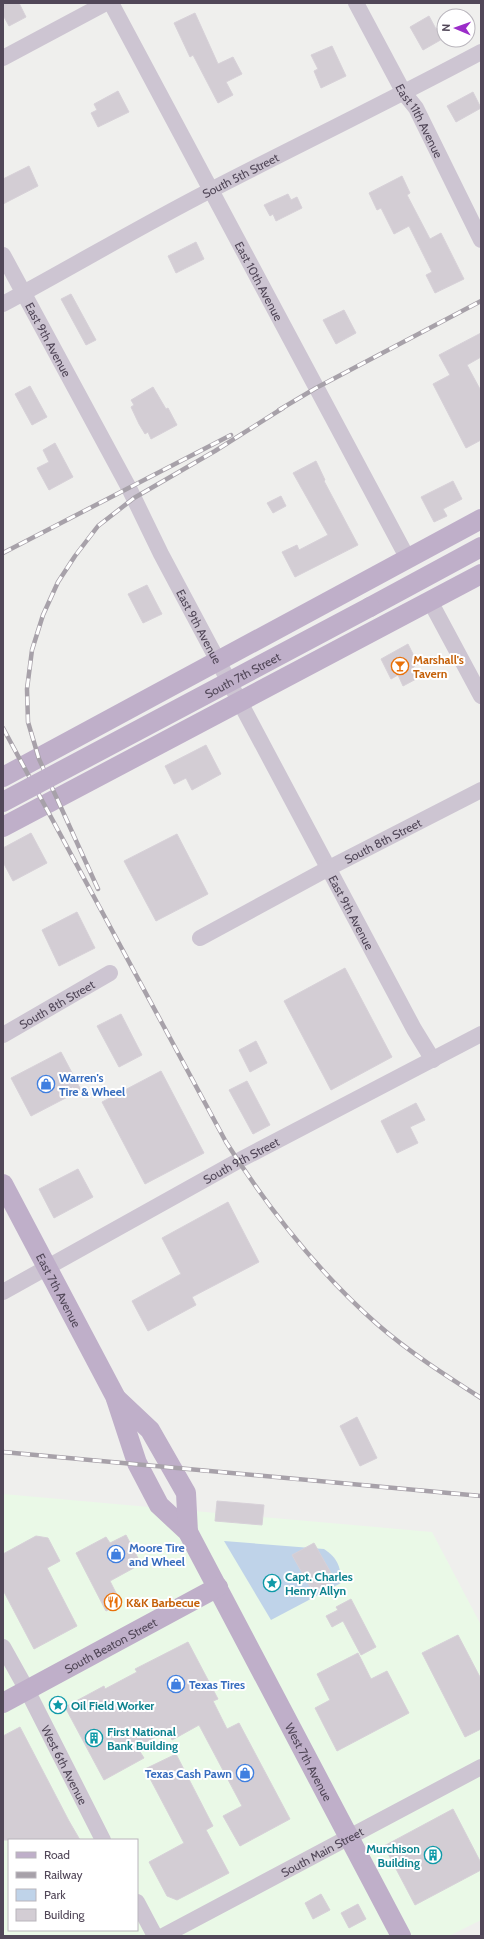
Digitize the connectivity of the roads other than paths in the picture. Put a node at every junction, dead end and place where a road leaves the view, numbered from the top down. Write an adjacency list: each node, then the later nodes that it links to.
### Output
1 (106, 3): 5 (street)
2 (111, 3): 7 (street, East 10th Avenue)
3 (356, 3): 6 (street, East 11th Avenue)
4 (481, 52): 6 (street, South 5th Street)
5 (3, 58)
6 (404, 93): 7 (street, South 5th Street); 8 (street, East 11th Avenue)
7 (210, 190): 10 (street, South 5th Street); 14 (street, East 10th Avenue)
8 (481, 240)
9 (3, 255): 10 (street, East 9th Avenue)
10 (24, 293): 11 (street, South 5th Street); 17 (street, East 9th Avenue)
11 (3, 304)
12 (481, 519): 14 (main road)
13 (481, 547): 22 (main road, South 7th Street, bridge)
14 (408, 559): 17 (main road)
15 (481, 574): 16 (main road)
16 (430, 601): 18 (street); 19 (main road)
17 (218, 661): 19 (street, East 9th Avenue); 20 (main road)
18 (481, 696)
19 (240, 702): 23 (main road); 24 (street, East 9th Avenue)
20 (3, 778)
21 (481, 790): 24 (street, South 8th Street)
22 (3, 802)
23 (3, 827)
24 (329, 868): 25 (street, South 8th Street); 29 (street, East 9th Avenue)
25 (200, 938)
26 (110, 973): 28 (street, South 8th Street)
27 (481, 1034): 29 (street, South 9th Street)
28 (3, 1035)
29 (433, 1060): 31 (street, South 9th Street)
30 (3, 1184): 31 (main road, East 7th Avenue)
31 (47, 1268): 32 (street, South 9th Street); 33 (main road, East 7th Avenue)
32 (3, 1292)
33 (115, 1396): 34 (main road, East 7th Avenue); 34 (main road, East 7th Avenue)
34 (188, 1532): 35 (main road, East 7th Avenue)
35 (218, 1587): 37 (main road, South Beaton Street); 40 (main road, West 7th Avenue)
36 (3, 1647): 37 (street, West 6th Avenue)
37 (27, 1690): 38 (main road, South Beaton Street); 41 (street, West 6th Avenue)
38 (3, 1703)
39 (481, 1768): 40 (street, South Main Street)
40 (348, 1837): 44 (street, South Main Street); 45 (main road, West 7th Avenue)
41 (102, 1839)
42 (138, 1904): 43 (street)
43 (155, 1936)
44 (163, 1936)
45 (401, 1936)

